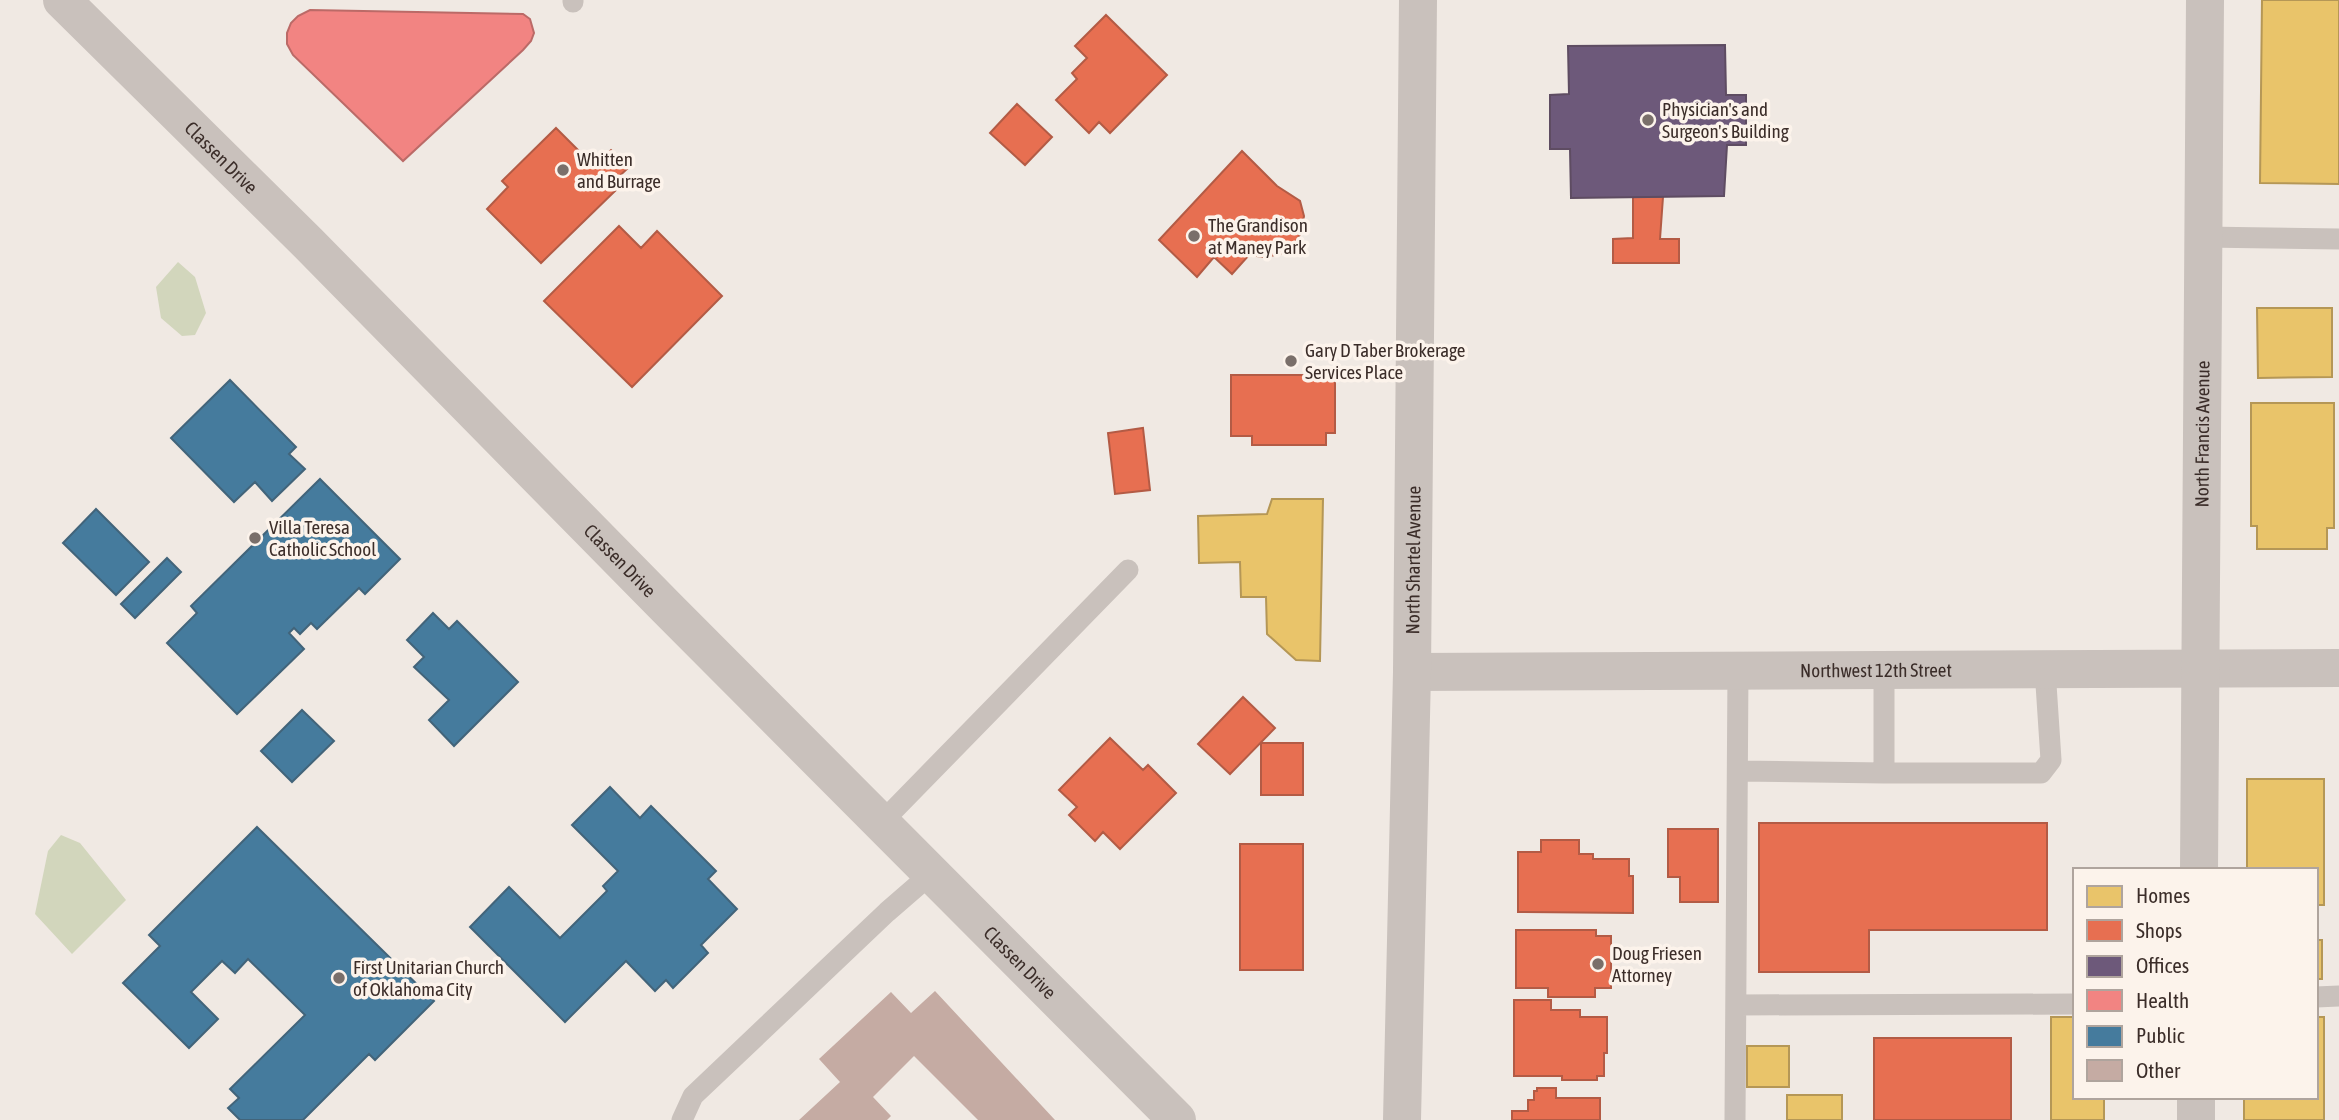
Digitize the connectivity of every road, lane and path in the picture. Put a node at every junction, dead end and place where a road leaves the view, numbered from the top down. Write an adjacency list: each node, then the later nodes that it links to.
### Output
1 (62, 0): 15 (street, Classen Drive)
2 (1418, 0): 12 (street, North Shartel Avenue)
3 (2205, 0): 4 (street, North Francis Avenue)
4 (2203, 237): 5 (lane); 7 (street, North Francis Avenue)
5 (2339, 239)
6 (1128, 570): 15 (lane)
7 (2201, 668): 8 (street, Northwest 12th Street); 9 (street, Northwest 12th Street); 16 (street, North Francis Avenue)
8 (2339, 668)
9 (2045, 669): 11 (street, Northwest 12th Street); 14 (lane)
10 (1738, 670): 11 (street, Northwest 12th Street); 12 (street, Northwest 12th Street); 13 (lane)
11 (1884, 670): 14 (lane)
12 (1412, 671): 25 (street, North Shartel Avenue)
13 (1738, 771): 14 (lane); 21 (lane)
14 (1884, 773)
15 (882, 822): 17 (street, Classen Drive)
16 (2199, 868)
17 (932, 873): 23 (lane); 24 (street, Classen Drive)
18 (2339, 996): 19 (lane)
19 (2318, 997)
20 (2073, 1004): 21 (lane)
21 (1737, 1005): 26 (lane)
22 (2196, 1099): 27 (street)
23 (682, 1120)
24 (1177, 1120)
25 (1402, 1120)
26 (1735, 1120)
27 (2196, 1120)

